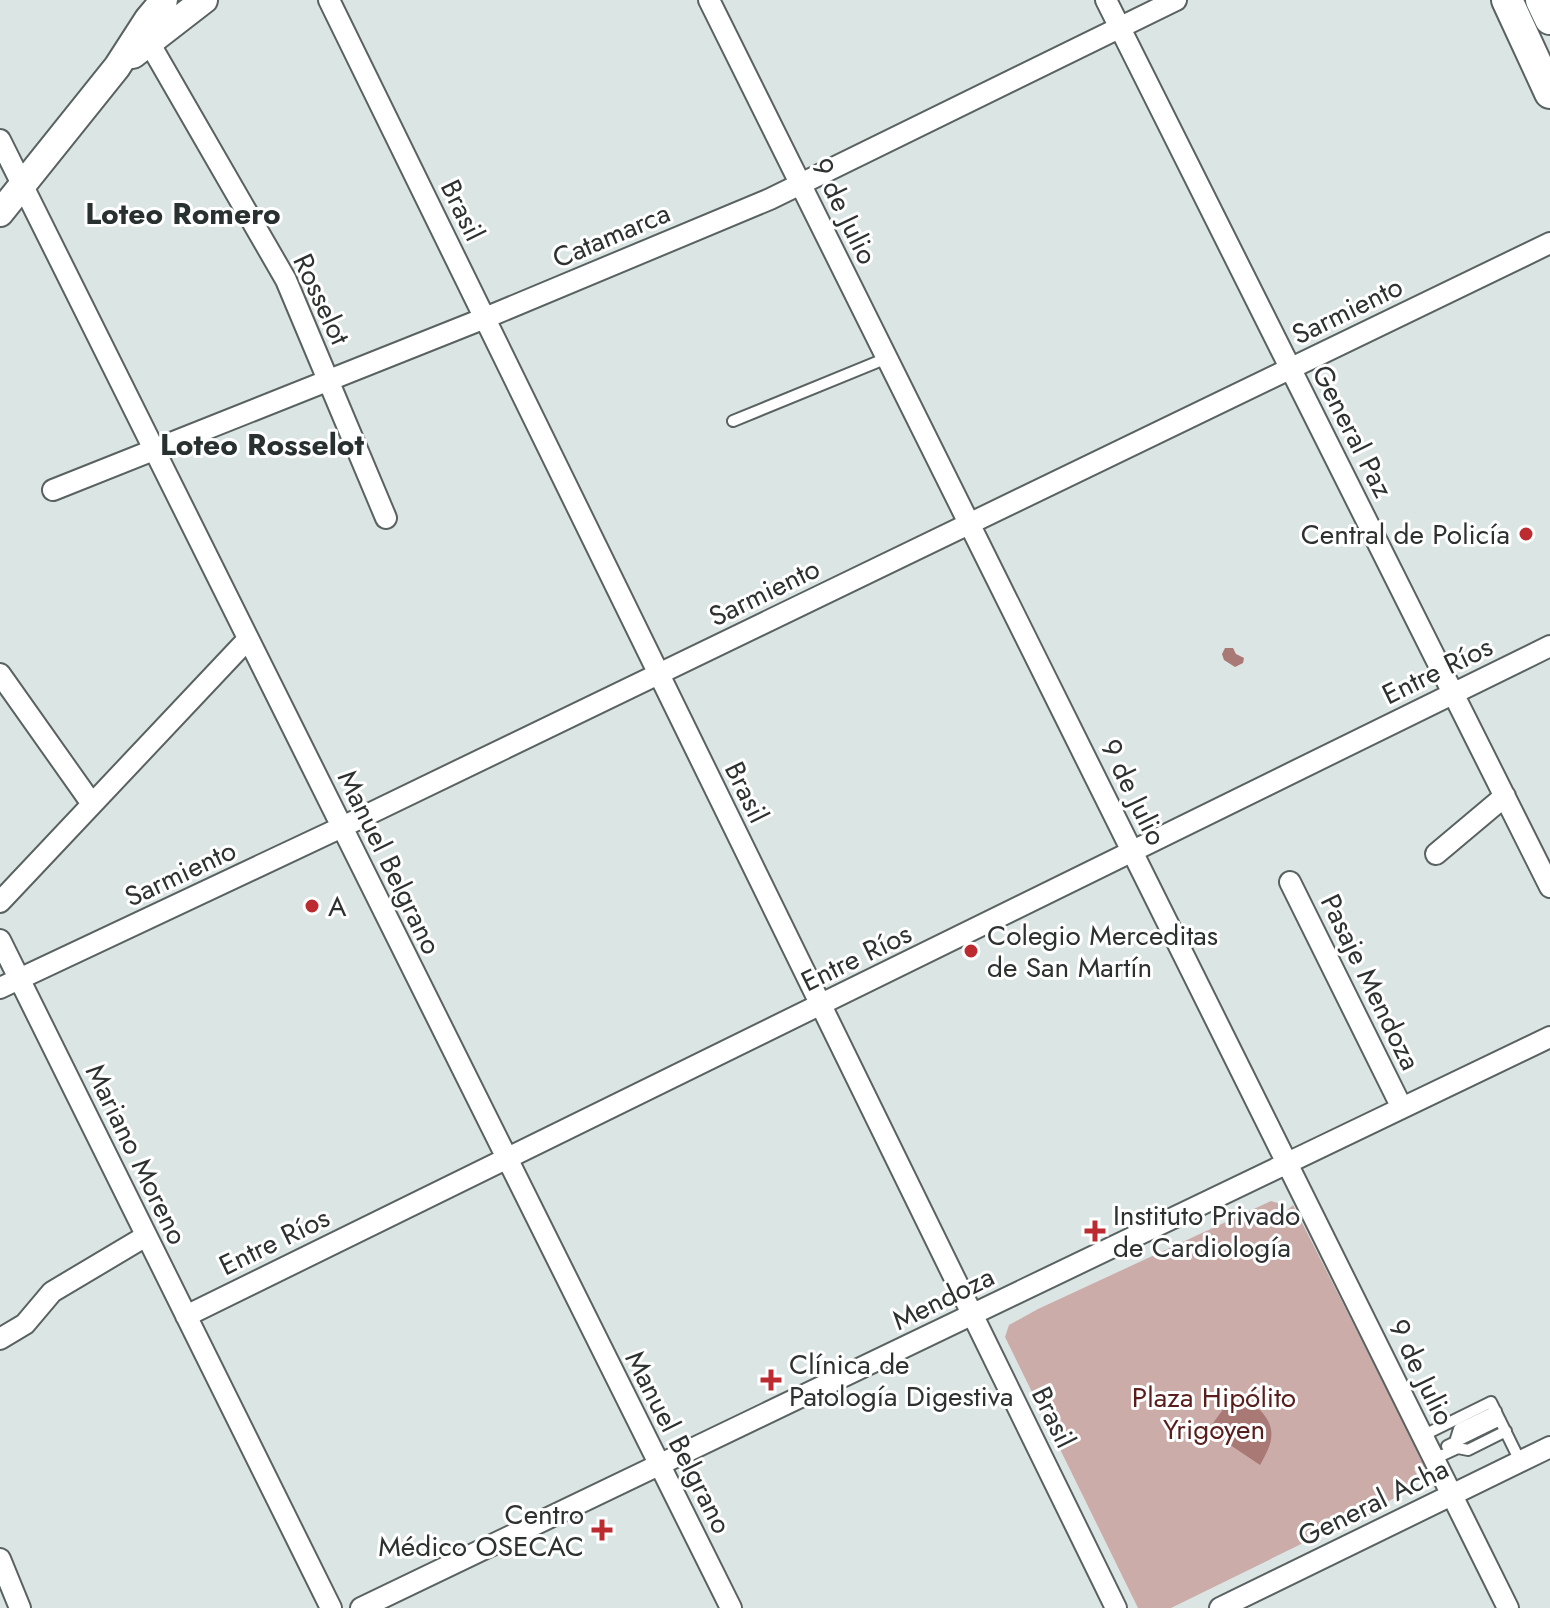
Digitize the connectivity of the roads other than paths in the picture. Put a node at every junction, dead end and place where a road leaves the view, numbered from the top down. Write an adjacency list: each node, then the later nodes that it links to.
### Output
1 (164, 0): 11 (street)
2 (204, 0): 11 (street)
3 (329, 0): 18 (street, Brasil)
4 (709, 0): 15 (street, 9 de Julio)
5 (1106, 0): 10 (street, General Paz)
6 (1176, 0): 10 (street, Catamarca)
7 (1507, 0): 12 (main road)
8 (1541, 0): 9 (main road)
9 (1550, 19)
10 (1119, 27): 15 (street, Catamarca); 20 (street, General Paz)
11 (145, 36): 14 (street); 21 (street, Rosselot)
12 (1550, 93)
13 (0, 140): 14 (street, Manuel Belgrano)
14 (22, 184): 16 (street); 23 (street, Manuel Belgrano)
15 (801, 184): 18 (street, Catamarca); 19 (street, 9 de Julio)
16 (0, 213)
17 (1550, 243): 20 (street, Sarmiento)
18 (485, 318): 21 (street, Catamarca); 30 (street, Brasil)
19 (887, 358): 22 (lane); 26 (street, 9 de Julio)
20 (1290, 369): 26 (street, Sarmiento); 31 (street, General Paz)
21 (328, 380): 23 (street, Catamarca); 25 (street, Rosselot)
22 (733, 421)
23 (154, 450): 24 (street, Catamarca); 27 (street, Manuel Belgrano)
24 (53, 490)
25 (386, 518)
26 (969, 524): 30 (street, Sarmiento); 35 (street, 9 de Julio)
27 (248, 639): 33 (street); 34 (street, Manuel Belgrano)
28 (1550, 646): 31 (street, Entre Ríos)
29 (0, 674): 33 (street)
30 (659, 674): 34 (street, Sarmiento); 43 (street, Brasil)
31 (1452, 693): 32 (street, General Paz); 35 (street, Entre Ríos)
32 (1505, 796): 36 (street); 38 (street, General Paz)
33 (92, 804): 39 (street)
34 (342, 827): 41 (street, Sarmiento); 46 (street, Manuel Belgrano)
35 (1132, 852): 43 (street, Entre Ríos); 47 (street, 9 de Julio)
36 (1436, 854)
37 (1290, 882): 45 (street, Pasaje Mendoza)
38 (1550, 887)
39 (0, 902)
40 (0, 940): 41 (street, Mariano Moreno)
41 (19, 979): 42 (street, Sarmiento); 48 (street, Mariano Moreno)
42 (0, 988)
43 (820, 1006): 46 (street, Entre Ríos); 49 (street, Brasil)
44 (1550, 1037): 45 (street, Mendoza)
45 (1402, 1108): 47 (street, Mendoza)
46 (507, 1159): 50 (street, Entre Ríos); 57 (street, Manuel Belgrano)
47 (1287, 1163): 49 (street, Mendoza); 55 (street, 9 de Julio)
48 (146, 1236): 50 (street, Mariano Moreno); 51 (street)
49 (973, 1314): 57 (street, Mendoza); 64 (street, Brasil)
50 (186, 1316): 61 (street, Mariano Moreno)
51 (0, 1339)
52 (1498, 1416): 53 (lane); 55 (lane); 55 (lane)
53 (1506, 1431): 55 (lane); 56 (lane)
54 (1550, 1447): 56 (street, General Acha)
55 (1429, 1450): 58 (street, 9 de Julio)
56 (1520, 1461): 58 (street, General Acha)
57 (659, 1466): 62 (street, Mendoza); 63 (street, Manuel Belgrano)
58 (1452, 1495): 65 (street, General Acha); 66 (street, 9 de Julio)
59 (0, 1559): 60 (street)
60 (20, 1608)
61 (331, 1608)
62 (361, 1608)
63 (731, 1608)
64 (1116, 1608)
65 (1220, 1608)
66 (1508, 1608)

